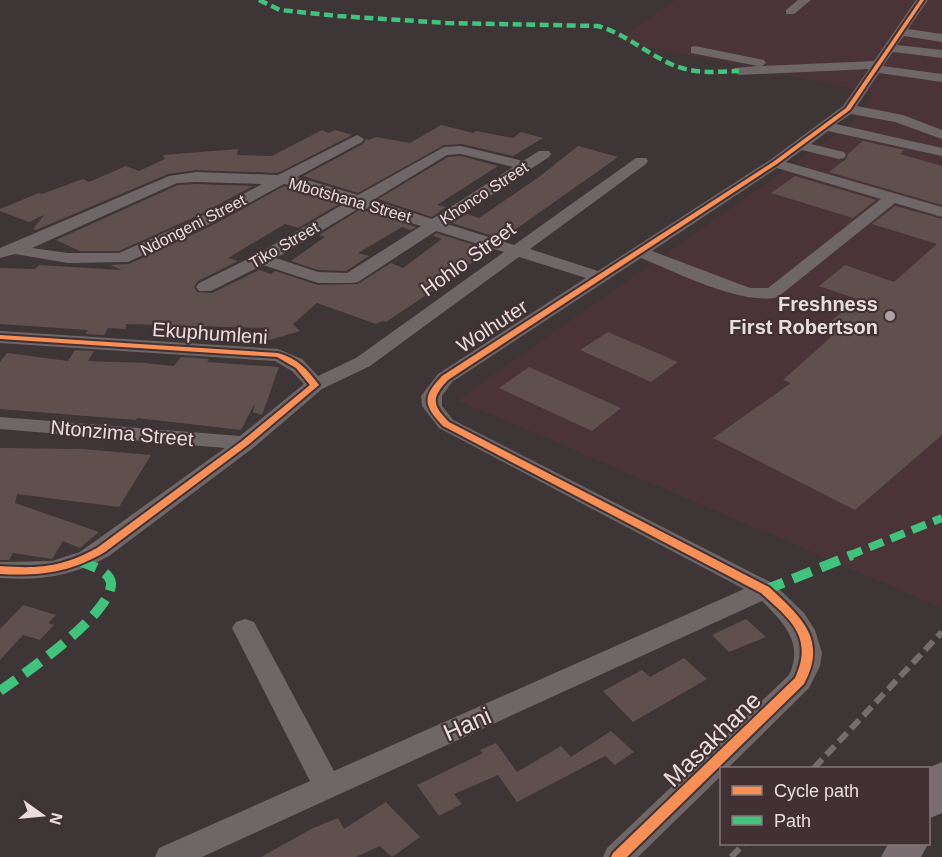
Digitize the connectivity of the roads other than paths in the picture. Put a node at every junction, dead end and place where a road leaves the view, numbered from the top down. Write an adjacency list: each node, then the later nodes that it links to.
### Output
1 (805, 0): 3 (street)
2 (922, 0): 4 (street, Wolhuter)
3 (790, 12)
4 (902, 32): 5 (street); 6 (street, Wolhuter)
5 (942, 38)
6 (890, 48): 8 (street); 9 (street, Wolhuter)
7 (695, 50): 10 (street)
8 (942, 54)
9 (876, 67): 10 (street); 12 (street); 13 (street, Wolhuter)
10 (770, 69): 11 (street)
11 (739, 71)
12 (942, 78)
13 (848, 110): 14 (street, Wolhuter); 15 (street)
14 (825, 126): 17 (street, Wolhuter); 18 (street)
15 (942, 135)
16 (357, 139): 24 (street, Ndongeni Street)
17 (799, 145): 20 (street); 22 (street, Wolhuter)
18 (942, 152)
19 (544, 154): 23 (street, Khonco Street)
20 (839, 155)
21 (641, 161): 29 (street, Hohlo Street)
22 (775, 164): 25 (street); 31 (street, Wolhuter)
23 (525, 166): 26 (street, Tiko Street); 28 (street, Khonco Street)
24 (281, 180): 26 (street, Mbotshana Street); 30 (street, Mbotshana Street); 30 (street, Ndongeni Street)
25 (892, 198): 27 (street); 31 (street)
26 (360, 201): 28 (street, Mbotshana Street); 32 (street, Tiko Street)
27 (942, 212)
28 (434, 225): 29 (street, Mbotshana Street); 32 (street, Khonco Street)
29 (516, 250): 33 (street, Mbotshana Street); 36 (street, Hohlo Street)
30 (8, 251)
31 (640, 252): 33 (street, Wolhuter)
32 (262, 259): 34 (street, Tiko Street)
33 (599, 277): 40 (street, Wolhuter)
34 (205, 287)
35 (0, 337): 36 (street, Ekuphumleni)
36 (315, 385): 38 (street)
37 (0, 423): 38 (street, Ntonzima Street)
38 (245, 443): 39 (street)
39 (0, 570)
40 (765, 591): 42 (street, Wolhuter); 44 (street, Hani)
41 (245, 628): 44 (street)
42 (807, 637): 47 (street, Masakhane)
43 (942, 777): 45 (main road)
44 (327, 786): 46 (street, Hani)
45 (930, 799)
46 (170, 857)
47 (618, 857)

